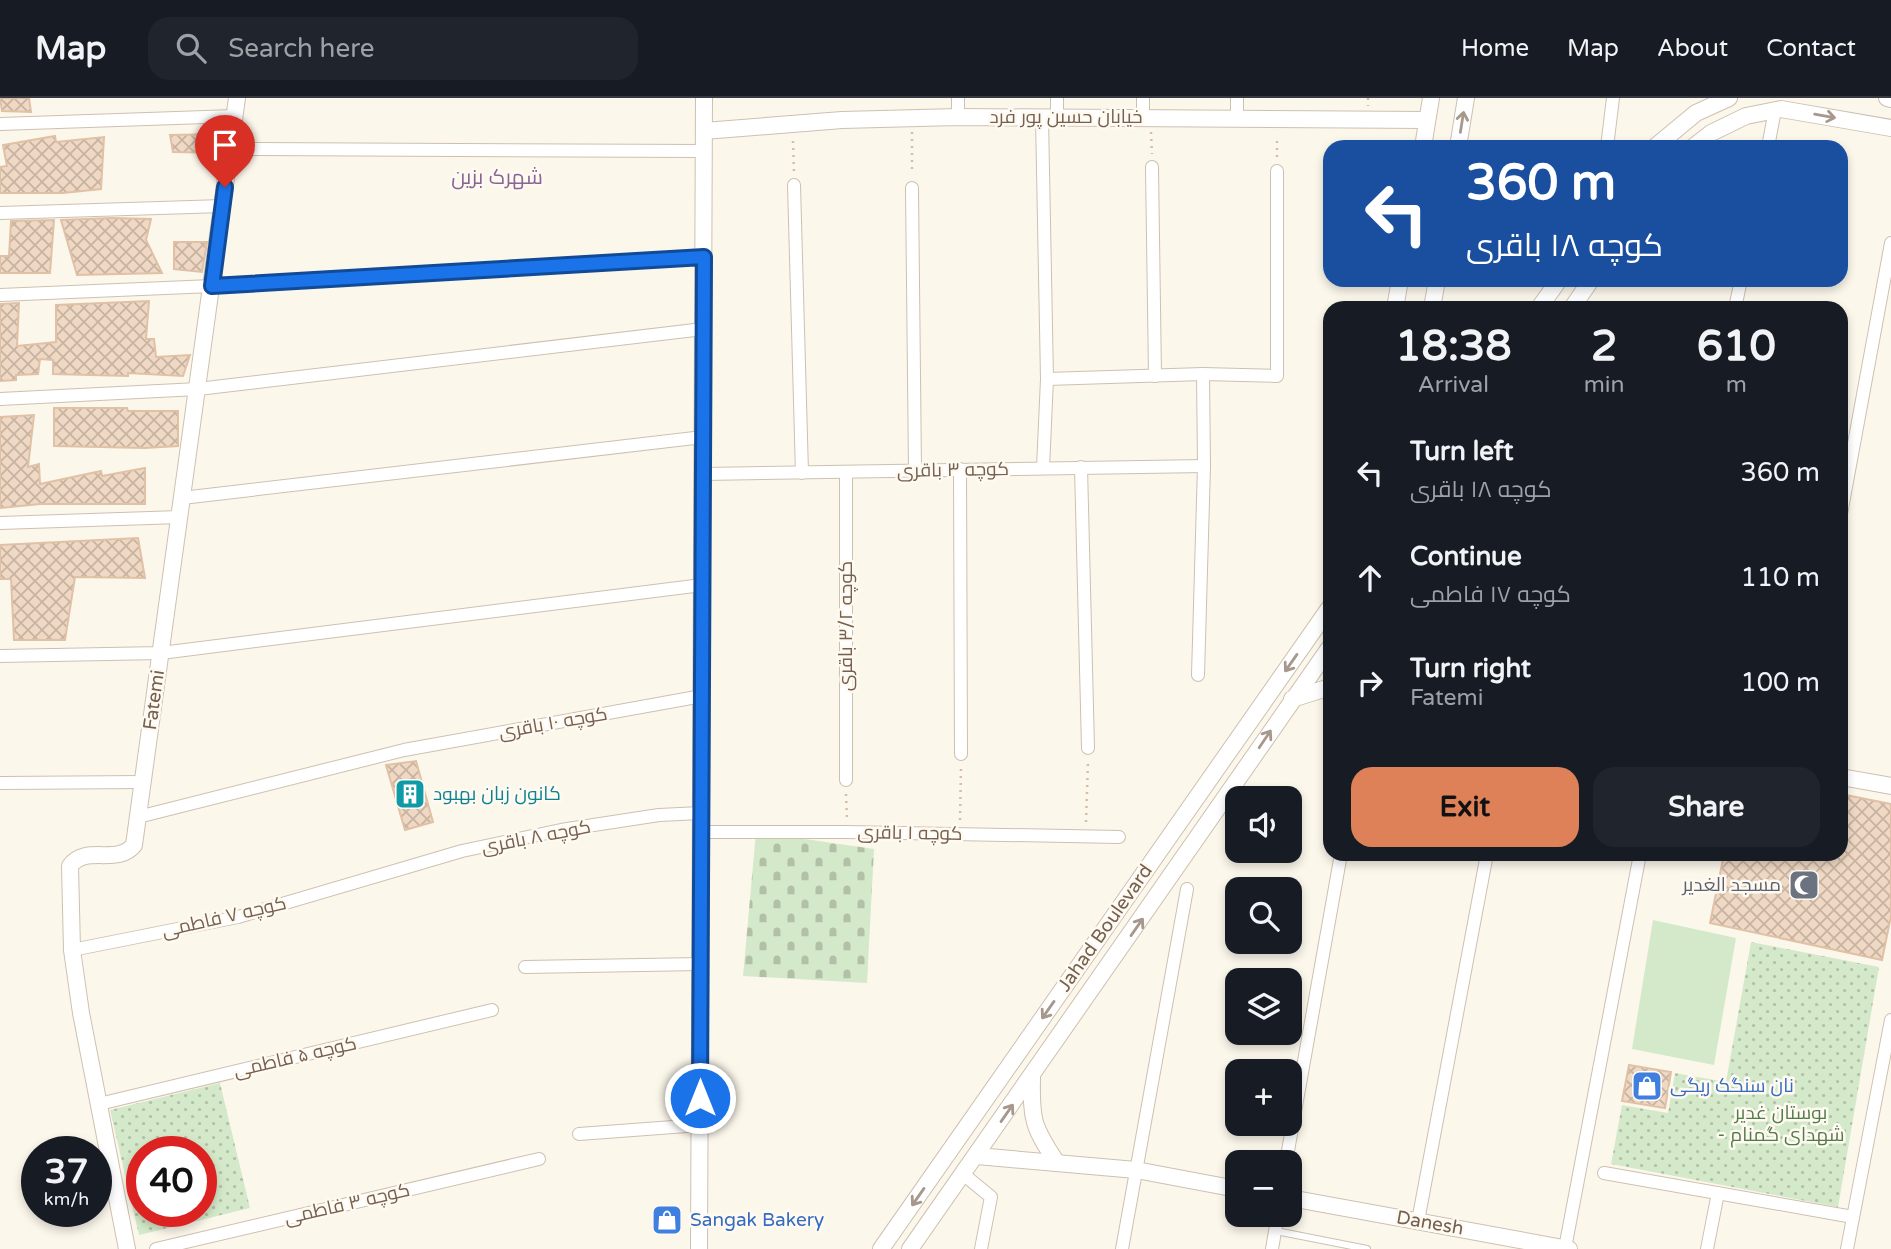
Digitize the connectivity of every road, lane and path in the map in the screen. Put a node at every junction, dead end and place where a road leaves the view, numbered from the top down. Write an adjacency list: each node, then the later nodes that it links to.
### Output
1 (237, 98): 13 (street, Fatemi)
2 (704, 98): 24 (street)
3 (958, 98): 14 (street)
4 (1058, 98): 16 (street)
5 (1143, 98): 15 (street)
6 (1237, 98): 17 (street)
7 (1431, 98): 20 (street)
8 (1466, 98): 26 (street, one-way to 8)
9 (1612, 98): 27 (street)
10 (1729, 98): 11 (street)
11 (1711, 102): 28 (street)
12 (1775, 110): 23 (street, one-way to 23); 29 (street); 30 (street)
13 (235, 116): 21 (street); 31 (street, Fatemi)
14 (958, 117): 16 (street, خیابان حسین پور فرد); 18 (street, خیابان حسین پور فرد)
15 (1147, 117): 16 (street, خیابان حسین پور فرد); 17 (street, خیابان حسین پور فرد); 33 (path)
16 (1050, 118): 46 (street)
17 (1237, 118): 19 (street, خیابان حسین پور فرد)
18 (912, 119): 22 (street, خیابان حسین پور فرد); 36 (path)
19 (1278, 120): 20 (street, خیابان حسین پور فرد); 34 (path)
20 (1427, 120): 25 (street)
21 (4, 124)
22 (792, 124): 24 (street, خیابان حسین پور فرد); 35 (path)
23 (1891, 128)
24 (704, 131): 32 (street)
25 (1424, 140)
26 (1459, 140)
27 (1608, 140)
28 (1663, 140)
29 (1703, 140)
30 (1769, 140)
31 (231, 149): 32 (street); 37 (street, Fatemi)
32 (704, 151): 40 (street)
33 (1152, 167): 45 (street)
34 (1277, 171): 44 (street)
35 (794, 185): 56 (street)
36 (912, 188): 54 (street)
37 (223, 205): 38 (street); 41 (street, Fatemi)
38 (0, 213)
39 (1891, 243): 58 (street)
40 (704, 257): 41 (street); 43 (street)
41 (212, 286): 42 (street); 47 (street, Fatemi)
42 (0, 295)
43 (703, 329): 47 (street); 49 (street)
44 (1203, 374): 45 (street); 50 (street)
45 (1155, 376): 46 (street)
46 (1047, 379): 52 (street)
47 (198, 389): 48 (street); 59 (street, Fatemi)
48 (0, 399)
49 (703, 437): 57 (street); 59 (street)
50 (1204, 466): 51 (street, کوچه ۳ باقری); 67 (street)
51 (1080, 467): 52 (street, کوچه ۳ باقری); 71 (street)
52 (1043, 468): 53 (street, کوچه ۳ باقری)
53 (960, 469): 54 (street, کوچه ۳ باقری); 72 (street)
54 (915, 470): 55 (street, کوچه ۳ باقری)
55 (846, 472): 56 (street, کوچه ۳ باقری); 74 (street, کوچه ۳/۲ باقری)
56 (802, 473): 57 (street, کوچه ۳ باقری)
57 (703, 474): 62 (street)
58 (1848, 477)
59 (182, 498): 60 (street, Fatemi)
60 (180, 517): 61 (street); 64 (street, Fatemi)
61 (0, 523)
62 (702, 585): 64 (street); 69 (street)
63 (1323, 617): 117 (street, Jahad Boulevard, one-way to 117)
64 (161, 653): 65 (street); 75 (street, Fatemi)
65 (0, 656)
66 (1323, 657): 70 (street, Jahad Boulevard)
67 (1198, 675)
68 (1323, 689): 70 (street)
69 (702, 696): 78 (street); 79 (street, کوچه ۱۰ باقری)
70 (1293, 699): 95 (street, Jahad Boulevard, one-way to 70)
71 (1088, 748): 83 (path)
72 (961, 754): 82 (path)
73 (1848, 778): 77 (street)
74 (846, 780): 81 (path)
75 (143, 782): 76 (street); 79 (street, Fatemi)
76 (0, 783)
77 (1891, 786)
78 (701, 813): 80 (street); 88 (street, کوچه ۸ باقری)
79 (138, 817): 90 (street, Fatemi)
80 (701, 832): 81 (street, کوچه ۱ باقری); 91 (street)
81 (847, 832): 82 (street, کوچه ۱ باقری)
82 (960, 834): 83 (street, کوچه ۱ باقری)
83 (1086, 835): 84 (street, کوچه ۱ باقری)
84 (1119, 837)
85 (1340, 861): 99 (street)
86 (1486, 861): 110 (street)
87 (1639, 861): 113 (street)
88 (374, 878): 90 (street, کوچه ۷ فاطمی)
89 (1187, 889): 103 (street)
90 (72, 950): 96 (street, Fatemi)
91 (701, 964): 92 (street); 97 (street)
92 (526, 967)
93 (492, 1010): 96 (street, کوچه ۵ فاطمی)
94 (1891, 1020): 109 (street)
95 (1032, 1076): 100 (street, Jahad Boulevard, one-way to 95); 102 (street)
96 (99, 1104): 114 (street, Fatemi)
97 (700, 1125): 98 (street); 116 (street)
98 (579, 1134)
99 (1288, 1150)
100 (977, 1156): 102 (street); 105 (street, Jahad Boulevard)
101 (539, 1159): 115 (street, کوچه ۳ فاطمی)
102 (1057, 1163): 103 (street)
103 (1136, 1171): 106 (street); 120 (street)
104 (1604, 1173): 107 (street)
105 (963, 1174): 118 (street, Jahad Boulevard); 119 (street)
106 (1225, 1187)
107 (1718, 1193): 109 (street); 123 (street)
108 (1302, 1200): 110 (street, Danesh)
109 (1853, 1217): 124 (street)
110 (1418, 1221): 113 (street, Danesh)
111 (1276, 1227): 112 (street)
112 (1276, 1231): 121 (street); 122 (lane)
113 (1562, 1248)
114 (127, 1249)
115 (156, 1249)
116 (699, 1249)
117 (881, 1249)
118 (911, 1249)
119 (981, 1249)
120 (1122, 1249)
121 (1272, 1249)
122 (1367, 1249)
123 (1707, 1249)
124 (1847, 1249)

